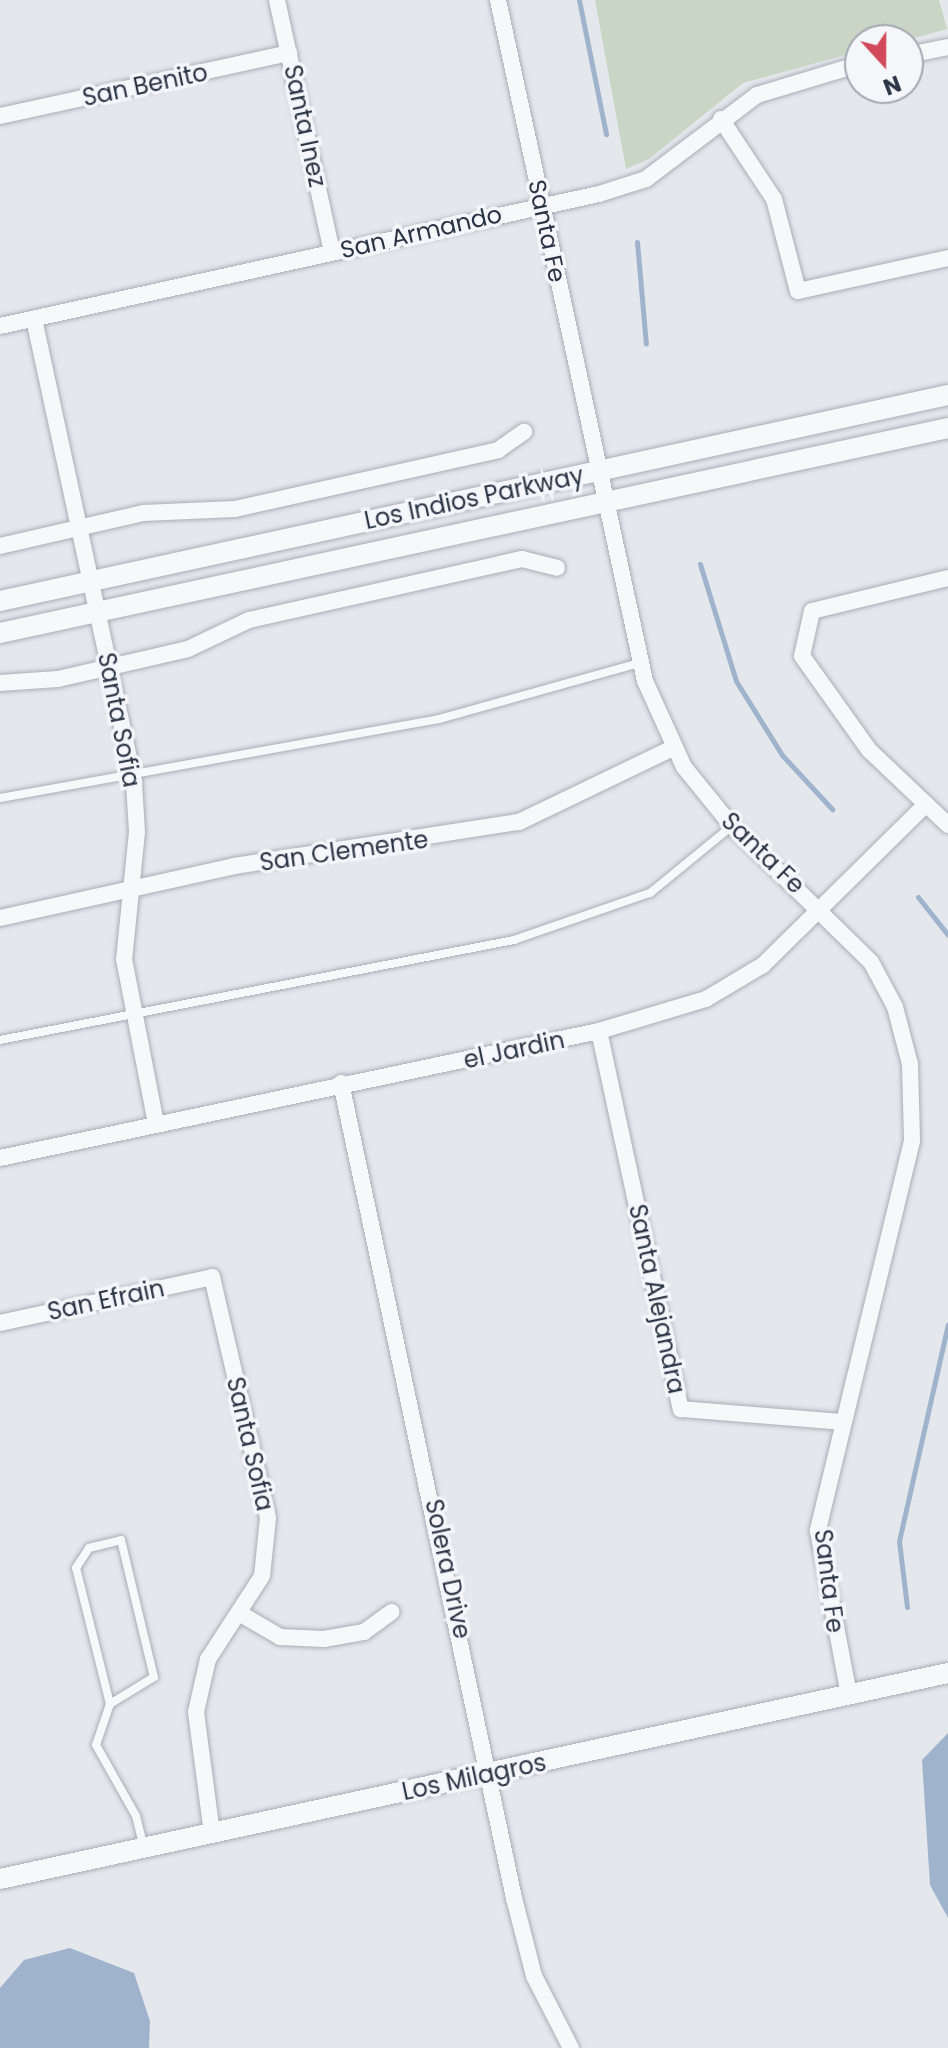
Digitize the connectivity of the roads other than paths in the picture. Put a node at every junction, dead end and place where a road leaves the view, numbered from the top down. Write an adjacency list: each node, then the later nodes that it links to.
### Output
1 (277, 0): 5 (street, Santa Inez)
2 (498, 0): 9 (street, Santa Fe)
3 (948, 47): 4 (street)
4 (924, 52)
5 (289, 53): 7 (street, San Benito); 10 (street, Santa Inez)
6 (844, 69): 8 (street, San Armando)
7 (0, 116)
8 (721, 119): 9 (street, San Armando); 11 (street)
9 (541, 205): 10 (street, San Armando); 17 (street, Santa Fe)
10 (332, 252): 12 (street, San Armando)
11 (948, 258)
12 (34, 319): 13 (street, San Armando); 19 (street, Santa Sofia)
13 (0, 326)
14 (948, 395): 17 (street, Los Indios Parkway)
15 (948, 428): 18 (street, Los Indios Parkway)
16 (524, 432): 19 (street)
17 (600, 471): 18 (street, Santa Fe); 23 (street, Los Indios Parkway)
18 (607, 502): 25 (street, Los Indios Parkway); 27 (street, Santa Fe)
19 (77, 526): 20 (street); 23 (street, Santa Sofia)
20 (0, 546)
21 (557, 568): 28 (street)
22 (948, 578): 33 (street)
23 (89, 582): 24 (street, Los Indios Parkway); 25 (street, Santa Sofia)
24 (0, 601)
25 (97, 612): 26 (street, Los Indios Parkway); 28 (street, Santa Sofia)
26 (0, 633)
27 (641, 663): 30 (street, Santa Fe); 31 (lane)
28 (109, 667): 29 (street); 31 (street, Santa Sofia)
29 (0, 683)
30 (675, 747): 35 (street, Santa Fe); 36 (street, San Clemente)
31 (131, 770): 32 (lane); 36 (street, Santa Sofia)
32 (0, 798)
33 (926, 804): 34 (street); 37 (street, el Jardin)
34 (948, 825)
35 (732, 826): 37 (street, Santa Fe); 39 (lane)
36 (129, 890): 38 (street, San Clemente); 39 (street, Santa Sofia)
37 (822, 908): 40 (street, el Jardin); 47 (street, Santa Fe)
38 (0, 918)
39 (131, 1010): 41 (lane); 43 (street, Santa Sofia)
40 (599, 1031): 42 (street, el Jardin); 47 (street, Santa Alejandra)
41 (0, 1040)
42 (341, 1083): 43 (street, el Jardin); 53 (street, Solera Drive)
43 (156, 1124): 44 (street, el Jardin)
44 (0, 1158)
45 (212, 1277): 46 (street, San Efrain); 49 (street, Santa Sofia)
46 (0, 1323)
47 (842, 1422): 51 (street, Santa Fe)
48 (392, 1612): 49 (street)
49 (239, 1613): 54 (street, Santa Sofia)
50 (948, 1673): 51 (street, Los Milagros)
51 (849, 1695): 53 (street, Los Milagros)
52 (110, 1704): 52 (lane); 55 (lane)
53 (492, 1773): 54 (street, Los Milagros); 57 (street, Solera Drive)
54 (212, 1834): 55 (street, Los Milagros)
55 (145, 1849): 56 (street, Los Milagros)
56 (0, 1879)
57 (571, 2048)

